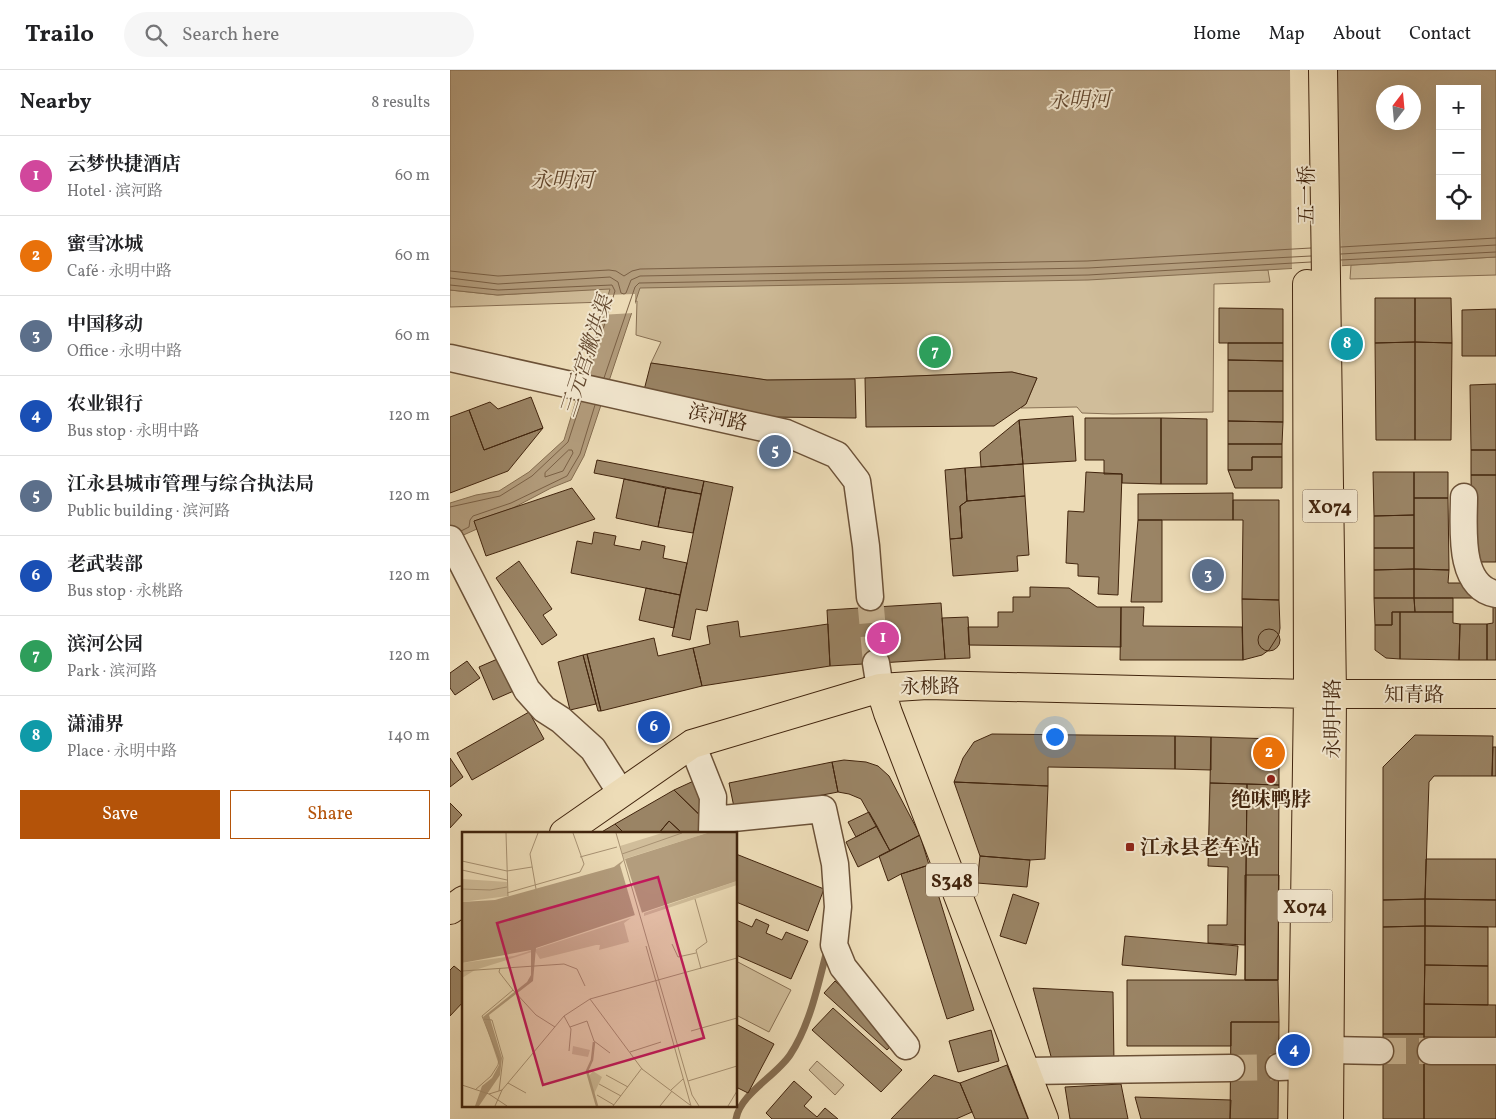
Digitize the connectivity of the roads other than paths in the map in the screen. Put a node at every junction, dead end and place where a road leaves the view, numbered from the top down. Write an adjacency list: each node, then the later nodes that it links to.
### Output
1 (1305, 70): 3 (main road, 五一桥 / X074)
2 (1323, 70): 3 (main road, 五一桥 / X074)
3 (1317, 319): 10 (main road, 永明中路 / X074)
4 (450, 358): 8 (street, 滨河路)
5 (1464, 497): 7 (street)
6 (451, 540): 13 (street)
7 (1496, 594)
8 (870, 597)
9 (878, 676): 10 (main road, 永桃路); 12 (main road, 永桃路); 24 (main road, S348)
10 (1320, 694): 11 (main road, 知青路); 19 (main road, 永明中路 / X074); 26 (main road, 永明中路 / X074)
11 (1496, 694)
12 (692, 744): 13 (main road, 永桃路); 14 (street)
13 (621, 793): 15 (main road, 永桃路)
14 (713, 826): 18 (street)
15 (565, 832)
16 (462, 901): 17 (main road)
17 (450, 910)
18 (906, 1046)
19 (1330, 1050): 20 (street); 27 (main road, 永明中路 / X074)
20 (1380, 1051)
21 (1431, 1051): 22 (street)
22 (1496, 1051)
23 (1231, 1068): 24 (street)
24 (1026, 1071): 25 (main road, S348)
25 (1044, 1119)
26 (1302, 1119)
27 (1329, 1119)

